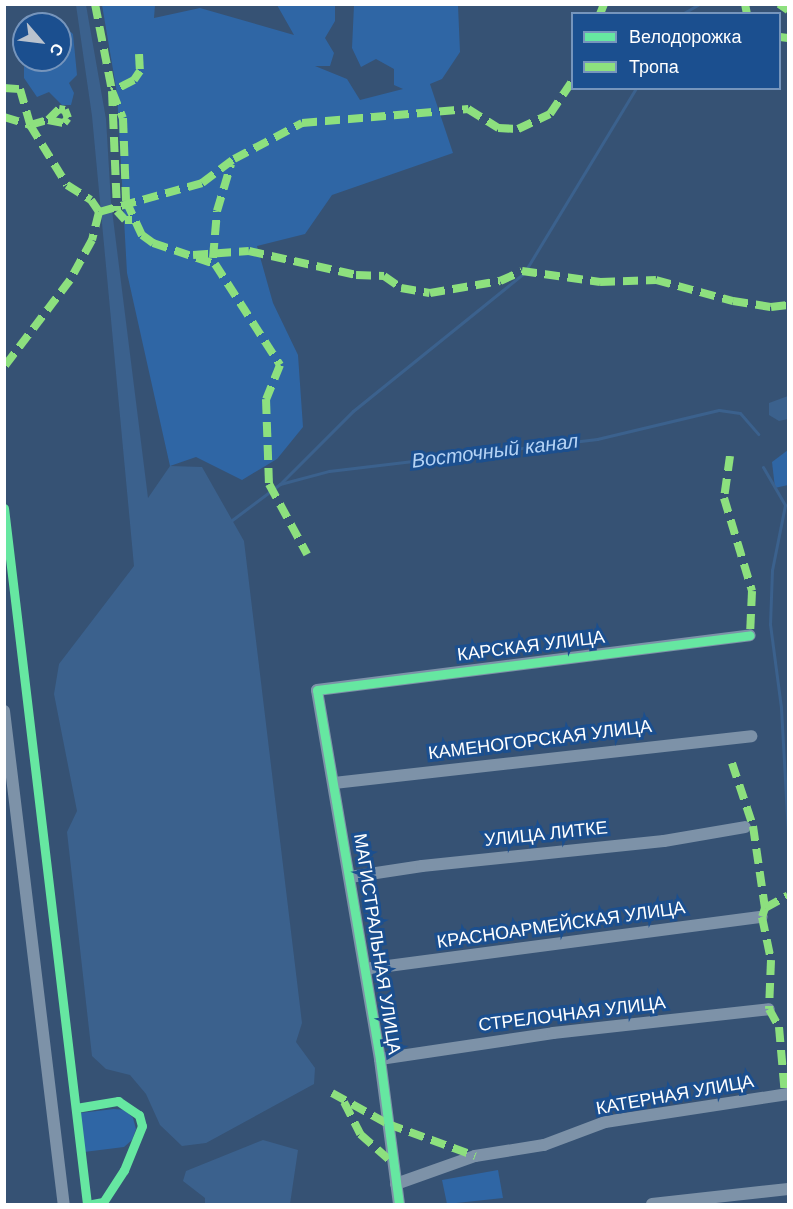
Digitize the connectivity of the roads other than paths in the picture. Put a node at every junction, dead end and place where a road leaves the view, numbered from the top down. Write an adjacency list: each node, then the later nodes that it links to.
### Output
1 (750, 635): 2 (street, КАРСКАЯ УЛИЦА)
2 (317, 690): 5 (street, МАГИСТРАЛЬНАЯ УЛИЦА)
3 (4, 711): 15 (street)
4 (751, 736): 5 (street, КАМЕНОГОРСКАЯ УЛИЦА)
5 (334, 783): 7 (street, МАГИСТРАЛЬНАЯ УЛИЦА)
6 (745, 827): 7 (street, УЛИЦА ЛИТКЕ)
7 (350, 877): 9 (street, МАГИСТРАЛЬНАЯ УЛИЦА)
8 (762, 917): 9 (street, КРАСНОАРМЕЙСКАЯ УЛИЦА)
9 (365, 969): 11 (street, МАГИСТРАЛЬНАЯ УЛИЦА)
10 (769, 1009): 11 (street, СТРЕЛОЧНАЯ УЛИЦА)
11 (380, 1059): 13 (street, МАГИСТРАЛЬНАЯ УЛИЦА)
12 (789, 1094): 13 (street, КАТЕРНАЯ УЛИЦА)
13 (396, 1184): 16 (street, МАГИСТРАЛЬНАЯ УЛИЦА)
14 (789, 1189): 17 (street)
15 (64, 1204)
16 (399, 1204)
17 (651, 1204)

